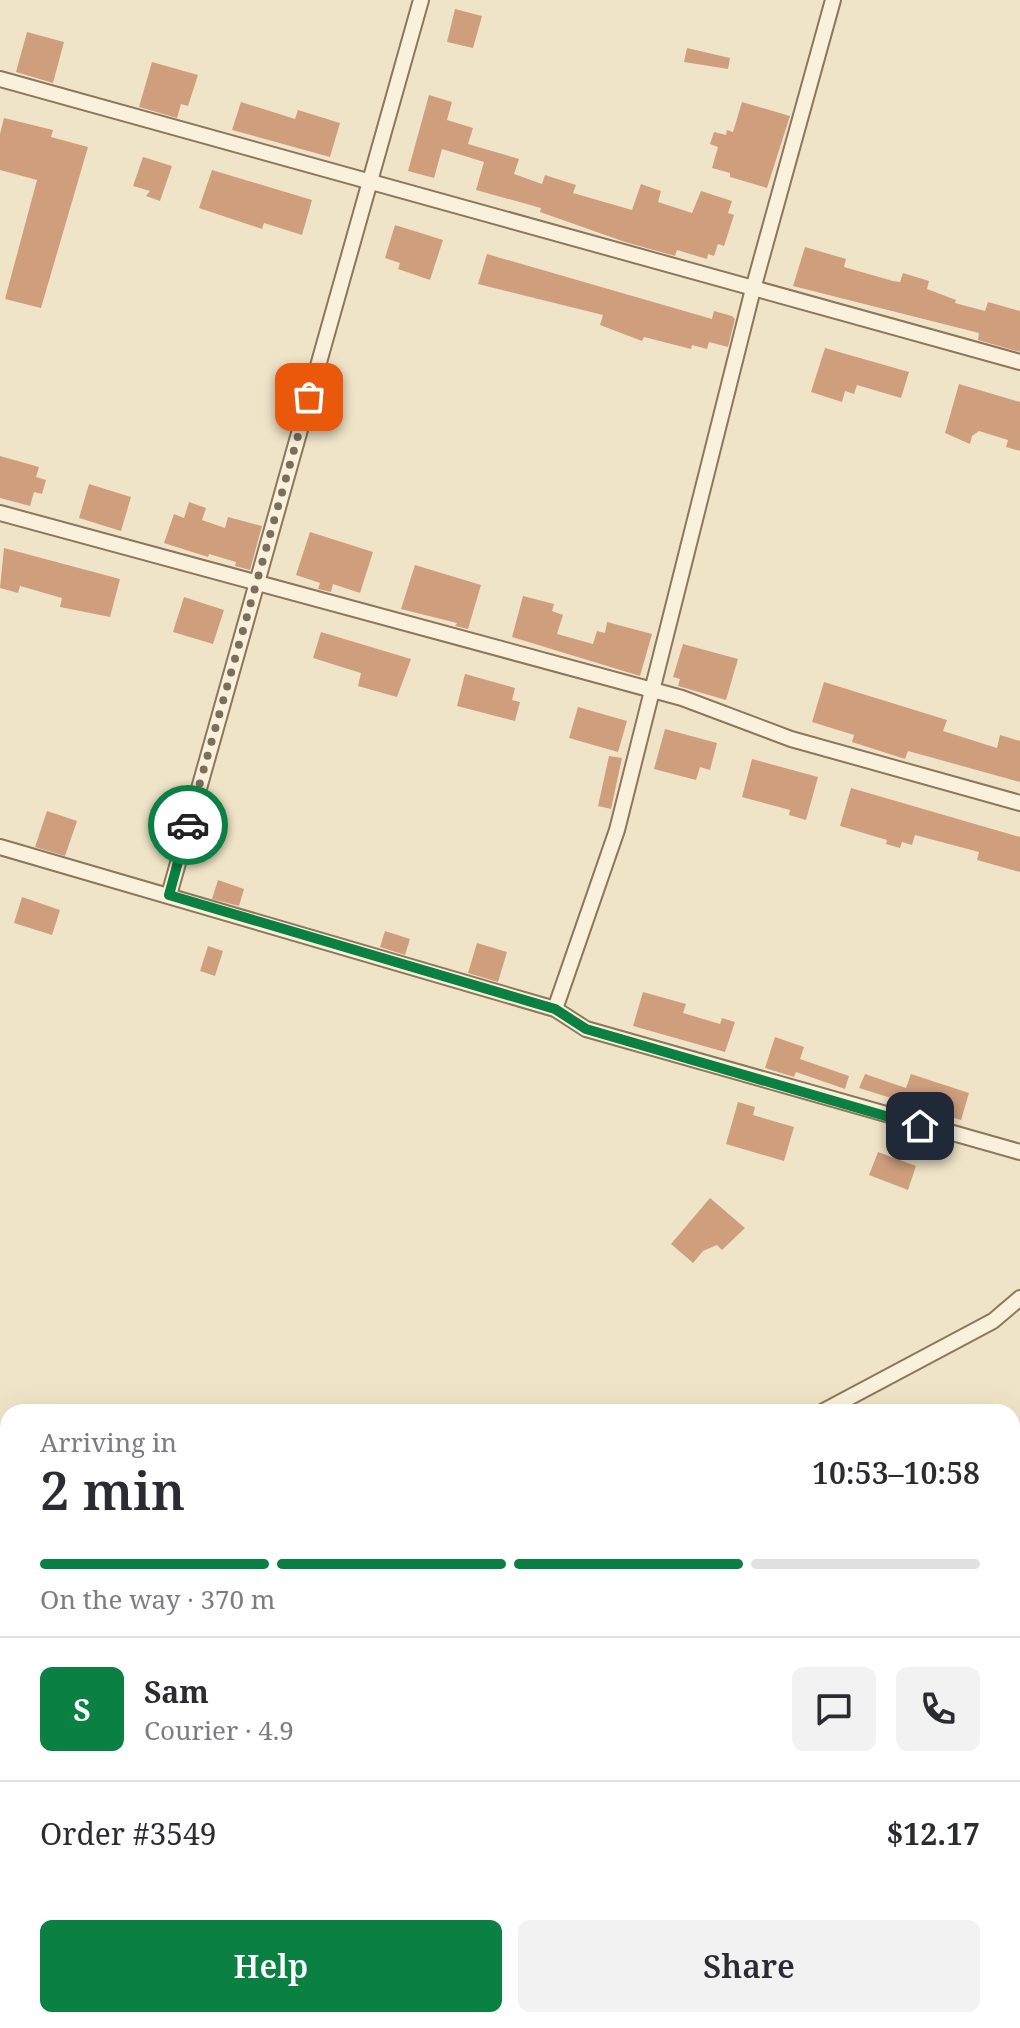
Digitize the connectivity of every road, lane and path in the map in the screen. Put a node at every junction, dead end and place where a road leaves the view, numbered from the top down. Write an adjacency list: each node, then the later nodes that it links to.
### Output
1 (421, 0): 4 (street)
2 (833, 0): 5 (street)
3 (0, 79): 4 (street)
4 (370, 182): 5 (street); 8 (street)
5 (753, 289): 6 (street); 9 (street)
6 (1020, 362)
7 (0, 513): 8 (street)
8 (256, 582): 9 (street); 12 (street)
9 (652, 691): 10 (street); 13 (street)
10 (1020, 803)
11 (0, 847): 12 (street)
12 (169, 895): 13 (street)
13 (555, 1009): 14 (street)
14 (1020, 1152)
15 (1020, 1298): 16 (street)
16 (837, 1404)

